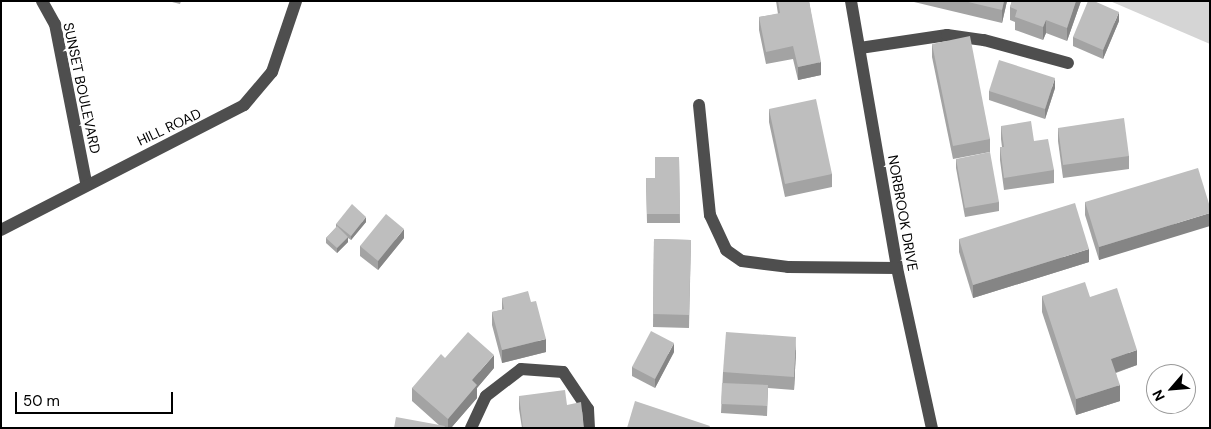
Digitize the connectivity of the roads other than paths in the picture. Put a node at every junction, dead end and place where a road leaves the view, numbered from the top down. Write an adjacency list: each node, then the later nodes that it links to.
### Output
1 (42, 1): 7 (street, SUNSET BOULEVARD)
2 (296, 1): 7 (street, HILL ROAD)
3 (852, 1): 4 (street, NORBROOK DRIVE)
4 (860, 48): 5 (street); 9 (street, NORBROOK DRIVE)
5 (1068, 63)
6 (699, 105): 9 (street)
7 (86, 182): 8 (street, HILL ROAD)
8 (1, 230)
9 (897, 268): 12 (street, NORBROOK DRIVE)
10 (471, 428): 11 (street)
11 (589, 428)
12 (932, 428)

